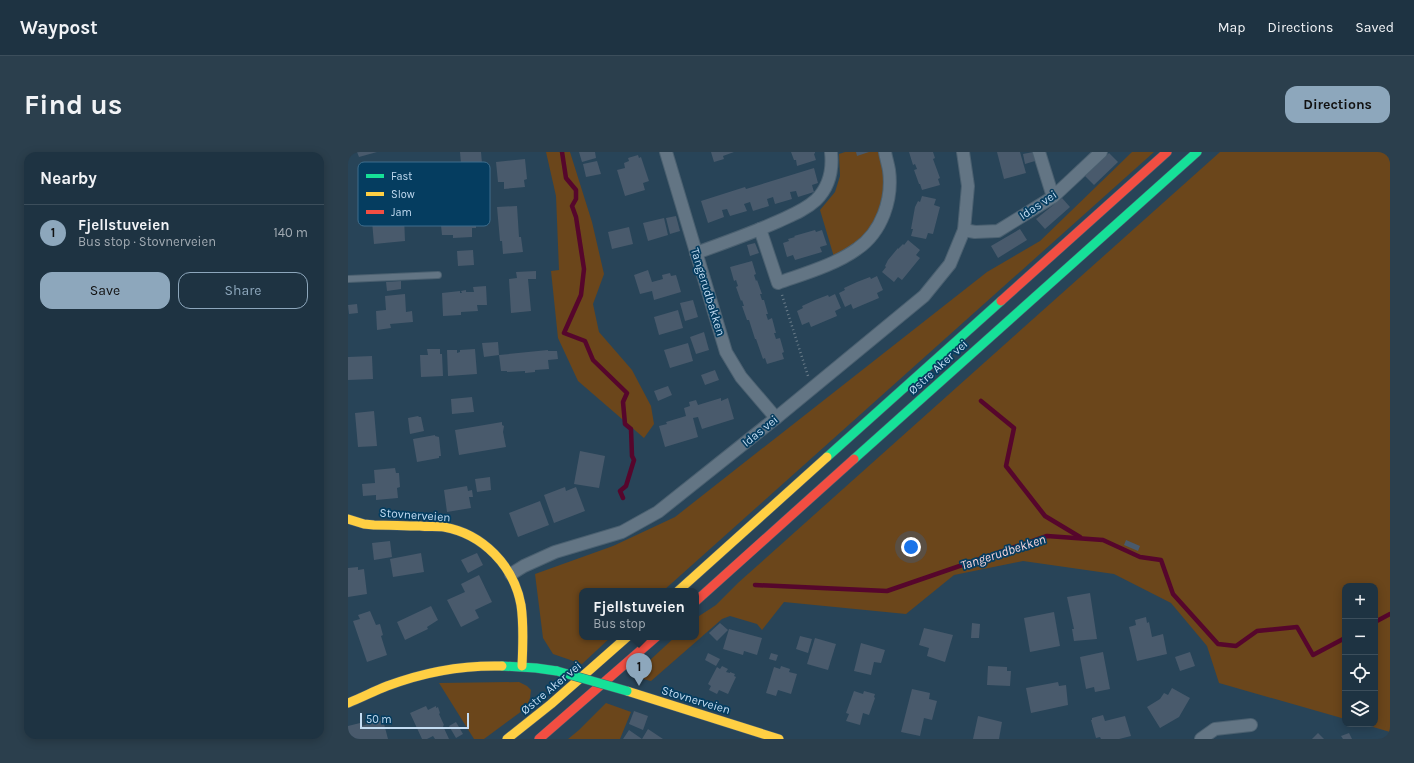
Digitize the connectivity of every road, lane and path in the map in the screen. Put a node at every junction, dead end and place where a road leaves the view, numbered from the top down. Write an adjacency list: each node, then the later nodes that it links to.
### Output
1 (666, 152): 12 (street, Tangerudbakken)
2 (831, 152): 10 (street)
3 (885, 152): 15 (street)
4 (963, 152): 11 (street, Idas vei)
5 (1039, 152): 9 (street)
6 (1101, 152): 9 (street, Idas vei)
7 (1167, 152): 20 (main road, Østre Aker vei)
8 (1197, 152): 21 (main road, Østre Aker vei)
9 (1053, 197): 11 (street, Idas vei)
10 (760, 229): 12 (street); 15 (street)
11 (964, 230): 16 (street, Idas vei)
12 (696, 253): 17 (street, Tangerudbakken)
13 (438, 275): 14 (lane)
14 (348, 279)
15 (778, 283): 16 (path)
16 (812, 388): 17 (street, Idas vei)
17 (776, 418): 19 (street, Idas vei)
18 (348, 519): 19 (main road, Stovnerveien)
19 (511, 574): 24 (main road, Stovnerveien)
20 (681, 588)
21 (699, 598)
22 (624, 640): 27 (main road, Østre Aker vei)
23 (653, 640): 28 (main road)
24 (522, 666): 25 (main road); 29 (main road, Stovnerveien, bridge)
25 (348, 703)
26 (1251, 725): 30 (street)
27 (507, 739)
28 (539, 739)
29 (779, 739)
30 (1201, 739)

